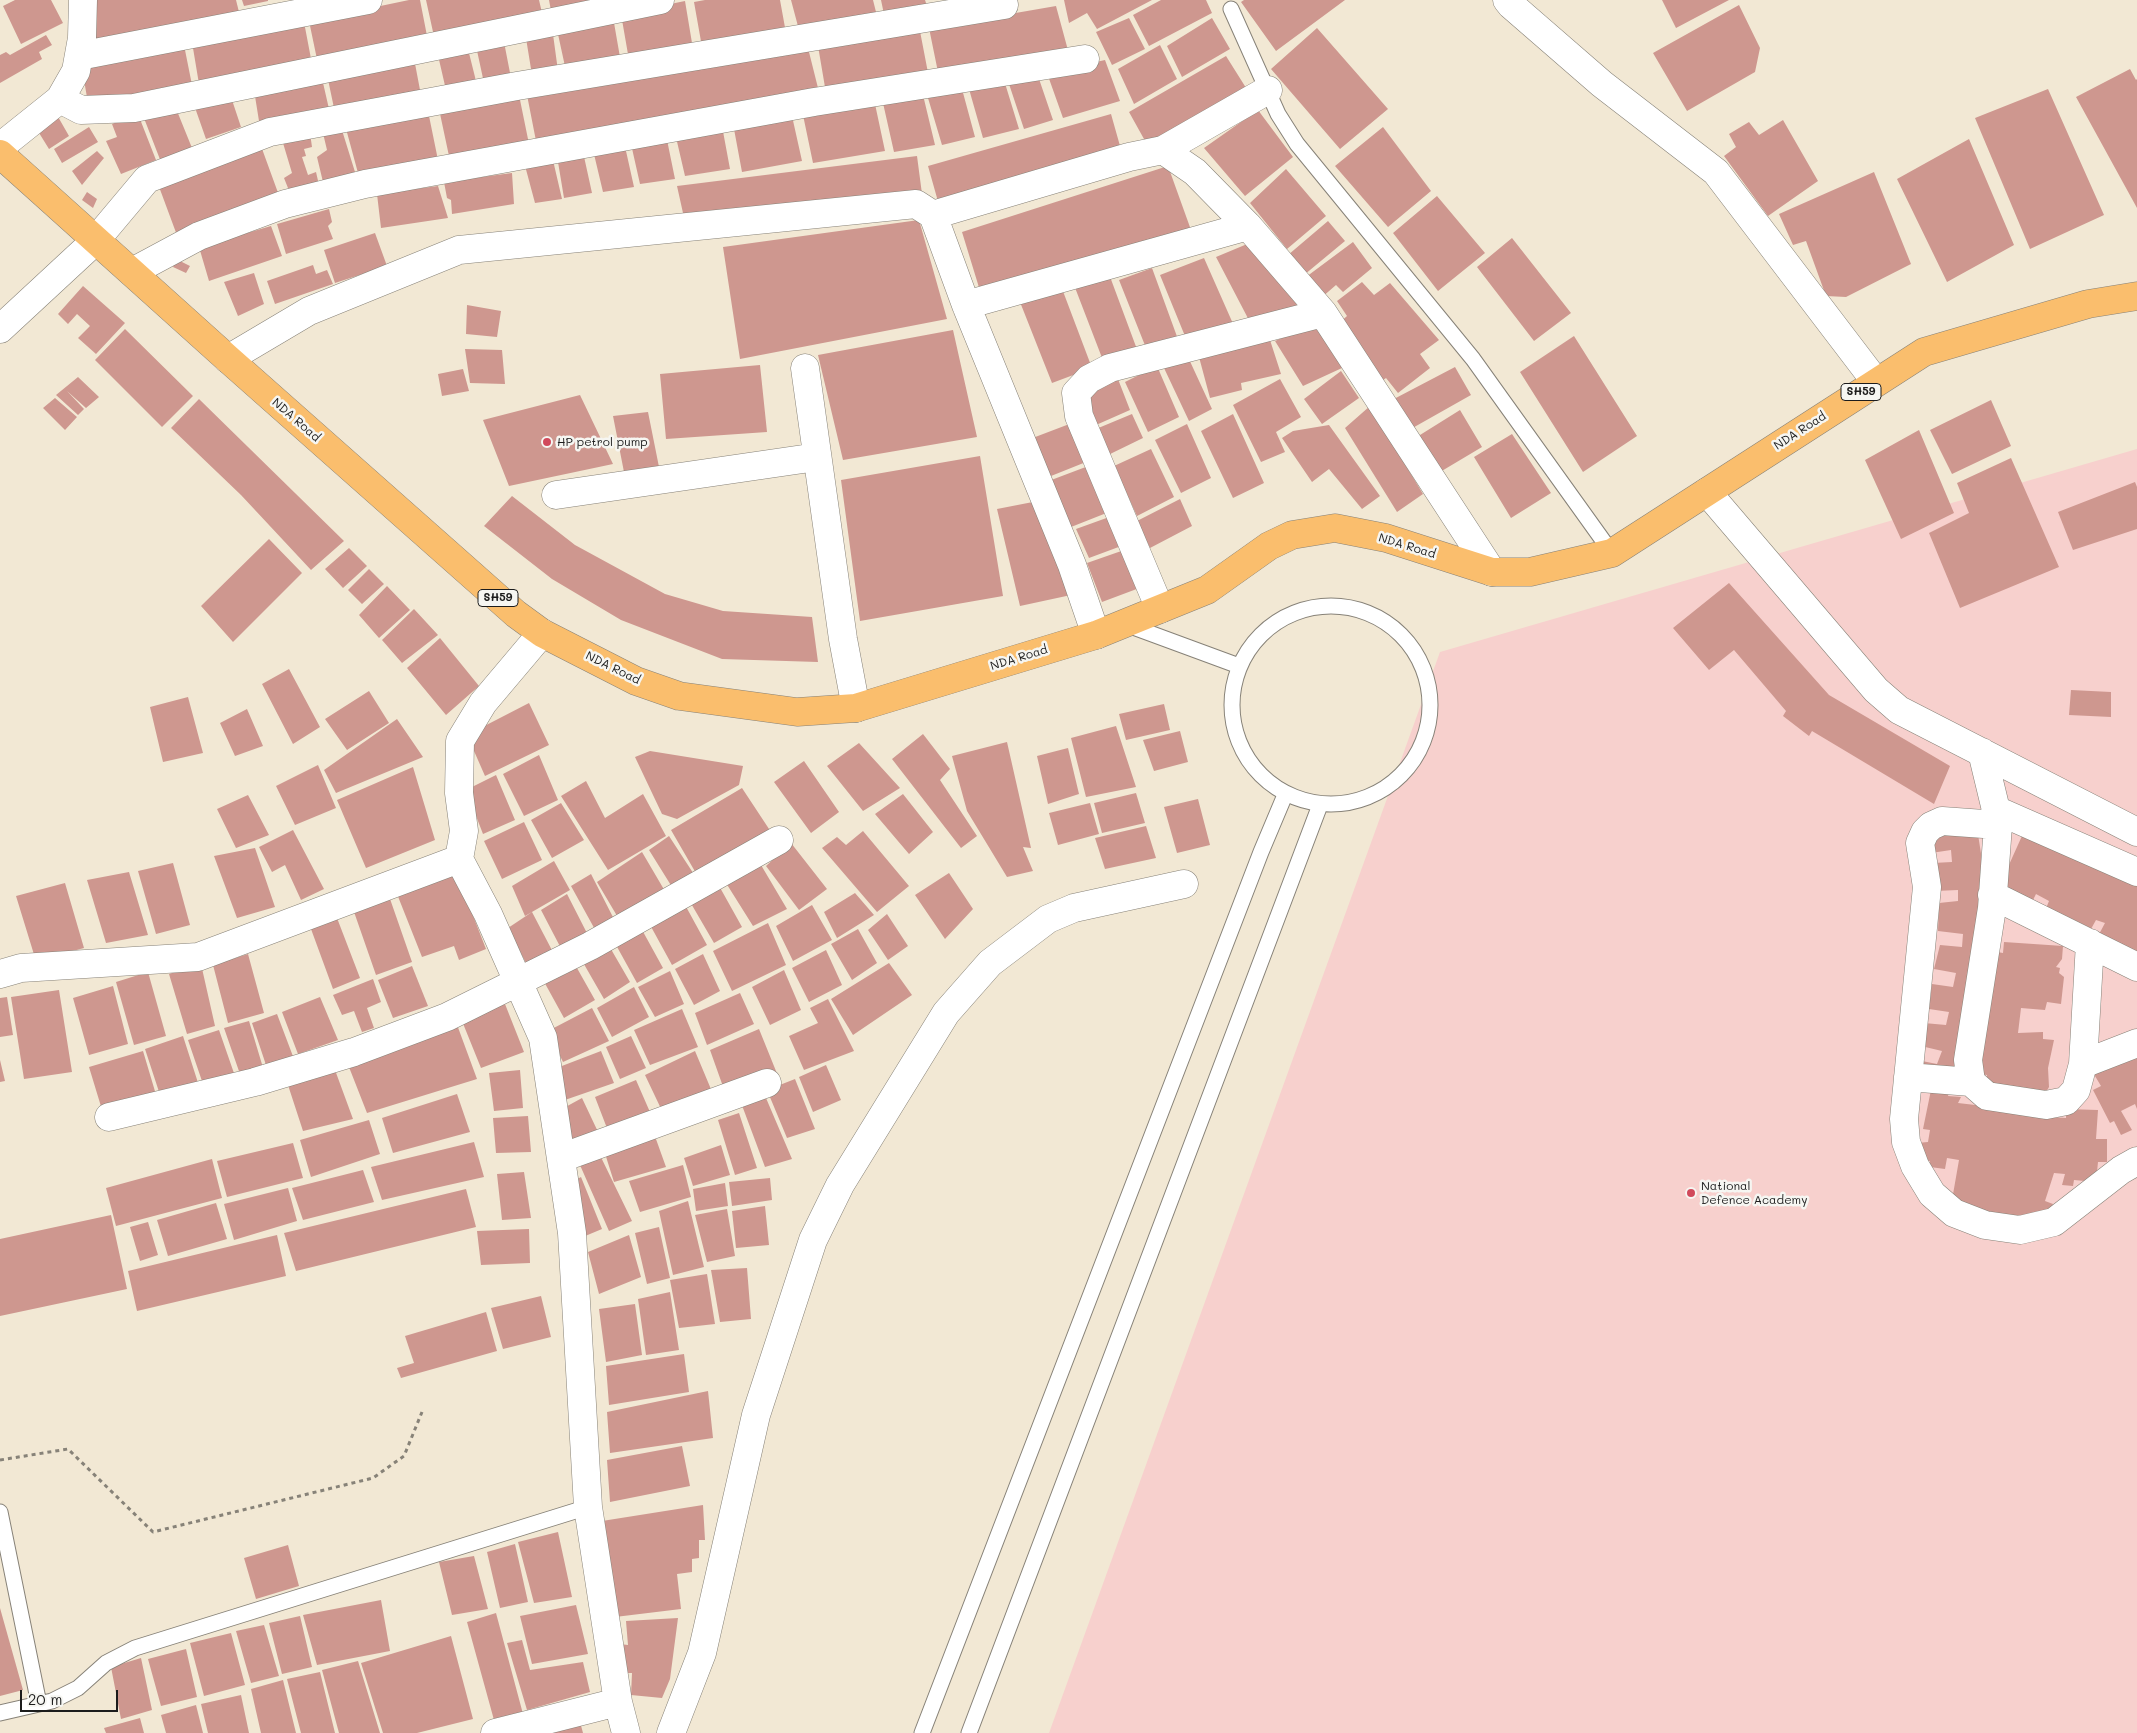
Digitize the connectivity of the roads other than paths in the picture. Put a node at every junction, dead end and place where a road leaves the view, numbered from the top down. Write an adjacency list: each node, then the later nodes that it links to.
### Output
1 (82, 0): 7 (street)
2 (368, 0): 7 (street)
3 (660, 0): 10 (street)
4 (1507, 0): 24 (street)
5 (1004, 5): 16 (street)
6 (1231, 10): 9 (lane)
7 (79, 56): 10 (street)
8 (1085, 59): 17 (street)
9 (1268, 90): 12 (street); 28 (lane)
10 (60, 100): 11 (street)
11 (0, 147)
12 (1163, 150): 14 (street); 15 (street)
13 (0, 154): 16 (main road, NDA Road / SH59)
14 (933, 215): 19 (street); 22 (street)
15 (1248, 226): 19 (street); 20 (street)
16 (95, 241): 17 (main road, NDA Road / SH59); 21 (street)
17 (132, 272): 22 (main road, NDA Road / SH59)
18 (2137, 296): 24 (main road, NDA Road / SH59)
19 (966, 305): 33 (street)
20 (1323, 313): 29 (street); 30 (street)
21 (0, 329)
22 (228, 359): 32 (main road, NDA Road / SH59)
23 (804, 368): 25 (street)
24 (1876, 382): 26 (main road, NDA Road / SH59)
25 (817, 457): 27 (street); 35 (street)
26 (1707, 492): 28 (main road, NDA Road / SH59); 36 (street)
27 (556, 495)
28 (1612, 553): 29 (main road, NDA Road)
29 (1492, 572): 30 (main road, NDA Road)
30 (1160, 609): 31 (main road, NDA Road)
31 (1124, 624): 33 (main road, NDA Road / SH59); 34 (lane)
32 (542, 633): 35 (main road, NDA Road / SH59); 42 (street)
33 (1096, 634): 35 (main road, NDA Road / SH59)
34 (1239, 666): 37 (lane); 38 (lane)
35 (856, 708)
36 (1982, 752): 39 (street); 40 (street)
37 (1285, 795): 38 (lane); 66 (lane)
38 (1320, 805): 67 (lane)
39 (1997, 818): 43 (street); 45 (street); 52 (street)
40 (2137, 832)
41 (779, 840): 49 (street)
42 (458, 859): 48 (street); 49 (street)
43 (2137, 872)
44 (1184, 884): 65 (street)
45 (1992, 895): 46 (street); 54 (street)
46 (2090, 943): 47 (street); 51 (street)
47 (2137, 967)
48 (0, 974)
49 (518, 981): 55 (street); 56 (street)
50 (2137, 1043): 51 (street)
51 (2083, 1064): 54 (street)
52 (1908, 1077): 54 (street); 57 (street)
53 (768, 1082): 56 (street)
54 (1971, 1082)
55 (109, 1117)
56 (561, 1158): 58 (street)
57 (2137, 1161)
58 (588, 1507): 60 (street); 61 (lane)
59 (0, 1512): 61 (lane)
60 (618, 1702): 63 (street); 64 (street)
61 (39, 1704): 62 (lane)
62 (0, 1713)
63 (495, 1733)
64 (626, 1733)
65 (671, 1733)
66 (922, 1733)
67 (970, 1733)

